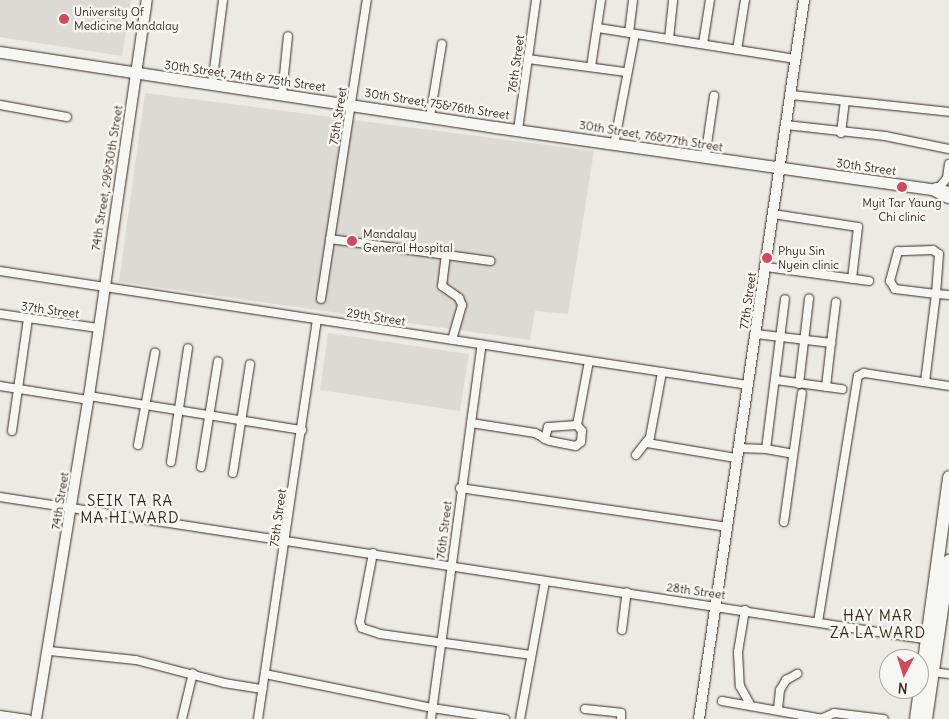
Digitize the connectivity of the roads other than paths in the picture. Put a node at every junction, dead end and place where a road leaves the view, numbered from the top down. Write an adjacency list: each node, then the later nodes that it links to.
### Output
1 (147, 0): 24 (street, 74th Street, 29&30th Street)
2 (224, 0): 25 (street)
3 (367, 0): 30 (street, 75th Street)
4 (536, 0): 20 (street, 76th Street)
5 (602, 0): 11 (street)
6 (633, 0): 12 (street)
7 (673, 0): 14 (street)
8 (710, 0): 16 (street)
9 (745, 0): 17 (street)
10 (804, 0): 21 (street, 77th Street)
11 (598, 28): 12 (street); 22 (street)
12 (632, 34): 14 (street); 23 (street)
13 (288, 36): 26 (street)
14 (669, 39): 16 (street)
15 (442, 44): 34 (street)
16 (703, 44): 17 (street)
17 (737, 50): 21 (street)
18 (0, 52): 19 (street); 24 (main road, 30th Street, 74th & 75th Street)
19 (0, 57)
20 (528, 59): 22 (street); 36 (street, 76th Street)
21 (796, 59): 27 (street, 77th Street)
22 (591, 67): 23 (street)
23 (626, 72): 38 (street)
24 (136, 74): 25 (main road, 30th Street, 74th & 75th Street); 52 (street, 74th Street, 29&30th Street)
25 (212, 85): 26 (main road, 30th Street, 74th & 75th Street)
26 (282, 94): 30 (main road, 30th Street, 74th & 75th Street)
27 (791, 95): 29 (street); 35 (street, 77th Street)
28 (714, 96): 40 (street)
29 (845, 101): 32 (street); 37 (street)
30 (351, 104): 34 (main road, 30th Street, 75&76th Street); 45 (street, 75th Street)
31 (0, 105): 33 (street)
32 (949, 112)
33 (67, 116)
34 (430, 117): 36 (main road, 30th Street, 75&76th Street)
35 (786, 125): 37 (street); 42 (street, 77th Street)
36 (518, 130): 38 (main road, 30th Street, 76&77th Street)
37 (840, 133): 39 (street)
38 (614, 145): 40 (main road, 30th Street, 76&77th Street)
39 (949, 148)
40 (705, 158): 42 (main road, 30th Street, 76&77th Street)
41 (949, 164): 43 (street)
42 (780, 169): 43 (main road, 30th Street); 44 (street, 77th Street)
43 (945, 193)
44 (773, 214): 48 (street, 77th Street); 50 (street)
45 (330, 239): 46 (street); 56 (street, 75th Street)
46 (446, 254): 47 (street); 66 (street)
47 (490, 261)
48 (766, 267): 50 (street); 63 (street, 77th Street)
49 (0, 271): 52 (street, 29th Street)
50 (852, 279): 51 (street)
51 (870, 281)
52 (103, 286): 61 (street, 29th Street); 62 (street, 74th Street)
53 (936, 294): 53 (street); 54 (street); 76 (street)
54 (949, 295)
55 (785, 298): 64 (street)
56 (321, 299)
57 (810, 299): 65 (street)
58 (836, 302): 67 (street)
59 (0, 314): 60 (street, 37th Street)
60 (28, 318): 62 (street, 37th Street); 83 (street)
61 (317, 319): 66 (street, 29th Street); 92 (street, 75th Street)
62 (98, 328): 85 (street, 74th Street)
63 (756, 334): 64 (street); 78 (street, 77th Street)
64 (782, 336): 65 (street); 75 (street)
65 (805, 339): 67 (street); 77 (street)
66 (452, 340): 68 (street, 29th Street)
67 (831, 343): 81 (street)
68 (482, 344): 72 (street, 29th Street); 90 (street, 76th Street)
69 (188, 348): 87 (street)
70 (156, 353): 86 (street)
71 (218, 361): 88 (street)
72 (589, 361): 74 (street, 29th Street); 91 (street)
73 (250, 364): 89 (street)
74 (662, 372): 78 (street, 29th Street); 95 (street)
75 (776, 380): 77 (street); 97 (street)
76 (925, 382): 80 (street); 118 (street)
77 (799, 384): 81 (street)
78 (748, 385): 98 (street, 77th Street)
79 (0, 386): 83 (street)
80 (949, 386)
81 (826, 387): 82 (street)
82 (842, 389)
83 (18, 390): 85 (street); 93 (street)
84 (802, 393): 99 (street)
85 (89, 398): 86 (street); 107 (street, 74th Street)
86 (146, 405): 87 (street); 96 (street)
87 (178, 410): 88 (street); 101 (street)
88 (209, 414): 89 (street); 102 (street)
89 (241, 420): 92 (street); 103 (street)
90 (471, 423): 94 (street); 105 (street, 76th Street)
91 (577, 425): 94 (street); 94 (street)
92 (302, 430): 110 (street, 75th Street)
93 (12, 431)
94 (545, 439)
95 (647, 443): 98 (street); 100 (street)
96 (138, 445)
97 (766, 450): 98 (street); 99 (street)
98 (737, 453): 109 (street, 77th Street)
99 (793, 454): 108 (street)
100 (636, 456)
101 (171, 462)
102 (201, 467)
103 (232, 473)
104 (949, 477): 120 (main road)
105 (460, 488): 109 (street); 113 (street, 76th Street)
106 (0, 497): 107 (street, 28th Street)
107 (71, 508): 110 (street, 28th Street); 122 (street, 74th Street)
108 (784, 522)
109 (726, 527): 116 (street, 77th Street)
110 (286, 540): 111 (street, 28th Street); 126 (street, 75th Street)
111 (373, 553): 113 (street, 28th Street); 121 (street)
112 (949, 561): 120 (main road)
113 (451, 565): 114 (street, 28th Street); 121 (street, 76th Street)
114 (545, 581): 115 (street, 28th Street); 123 (street)
115 (627, 592): 116 (street, 28th Street); 119 (street)
116 (714, 605): 117 (street, 28th Street); 145 (street, 77th Street)
117 (745, 610): 118 (street, 28th Street); 131 (street)
118 (818, 622): 120 (street, 28th Street)
119 (622, 630)
120 (931, 640): 124 (main road); 147 (main road)
121 (443, 642): 123 (street); 132 (street, 76th Street)
122 (50, 651): 125 (street); 138 (street, 74th Street)
123 (531, 656): 143 (street)
124 (932, 672): 128 (street); 148 (main road)
125 (193, 673): 129 (street); 139 (street)
126 (266, 674): 129 (street, 75th Street); 132 (street)
127 (797, 674): 134 (street)
128 (949, 674)
129 (263, 688): 140 (street, 75th Street)
130 (722, 701): 131 (street)
131 (751, 706): 134 (street)
132 (432, 708): 141 (street, 76th Street); 142 (street)
133 (585, 709): 144 (street)
134 (778, 709): 136 (street)
135 (0, 715): 137 (street)
136 (823, 718): 146 (street)
137 (28, 719)
138 (36, 719)
139 (182, 719)
140 (258, 719)
141 (430, 719)
142 (505, 719)
143 (520, 719)
144 (620, 719)
145 (698, 719)
146 (884, 719)
147 (916, 719)
148 (926, 719)

